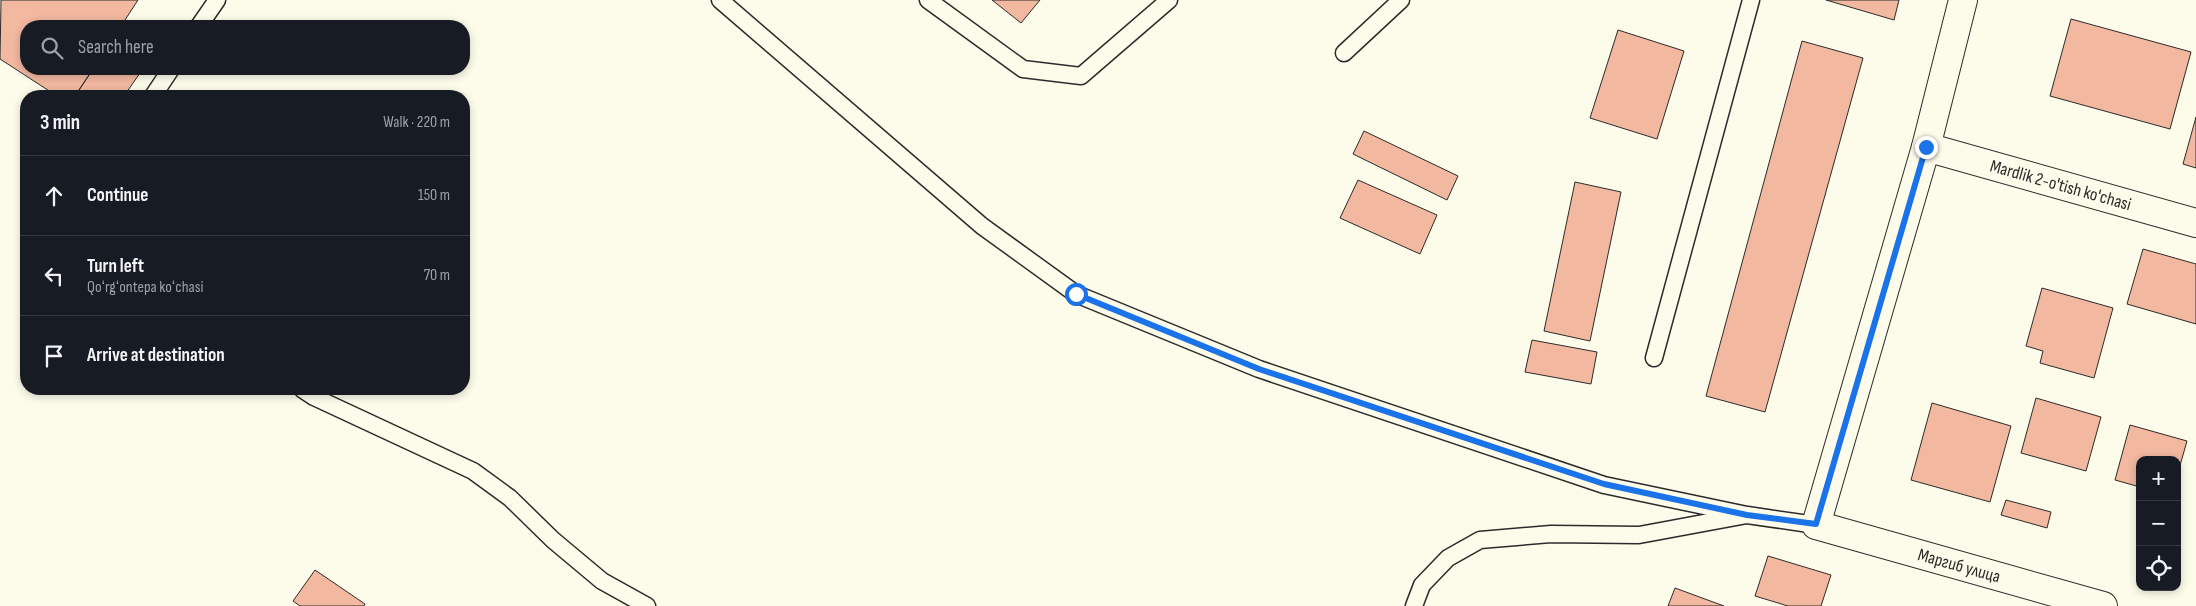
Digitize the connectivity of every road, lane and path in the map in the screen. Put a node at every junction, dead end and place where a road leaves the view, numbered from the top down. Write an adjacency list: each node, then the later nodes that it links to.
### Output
1 (216, 0): 8 (lane)
2 (720, 0): 16 (lane)
3 (928, 0): 4 (lane)
4 (1169, 0)
5 (1401, 0): 9 (lane)
6 (1751, 0): 14 (lane)
7 (1963, 0): 12 (street)
8 (203, 20)
9 (1344, 53)
10 (167, 75): 11 (lane)
11 (157, 90)
12 (1926, 147): 13 (street, Mardlik 2-o'tish ko'chasi); 17 (street)
13 (2196, 222)
14 (1654, 358)
15 (311, 395): 18 (lane)
16 (1747, 515): 17 (lane); 19 (lane)
17 (1816, 524): 20 (street, Маргиб улица)
18 (647, 606)
19 (1414, 606)
20 (2103, 606)

